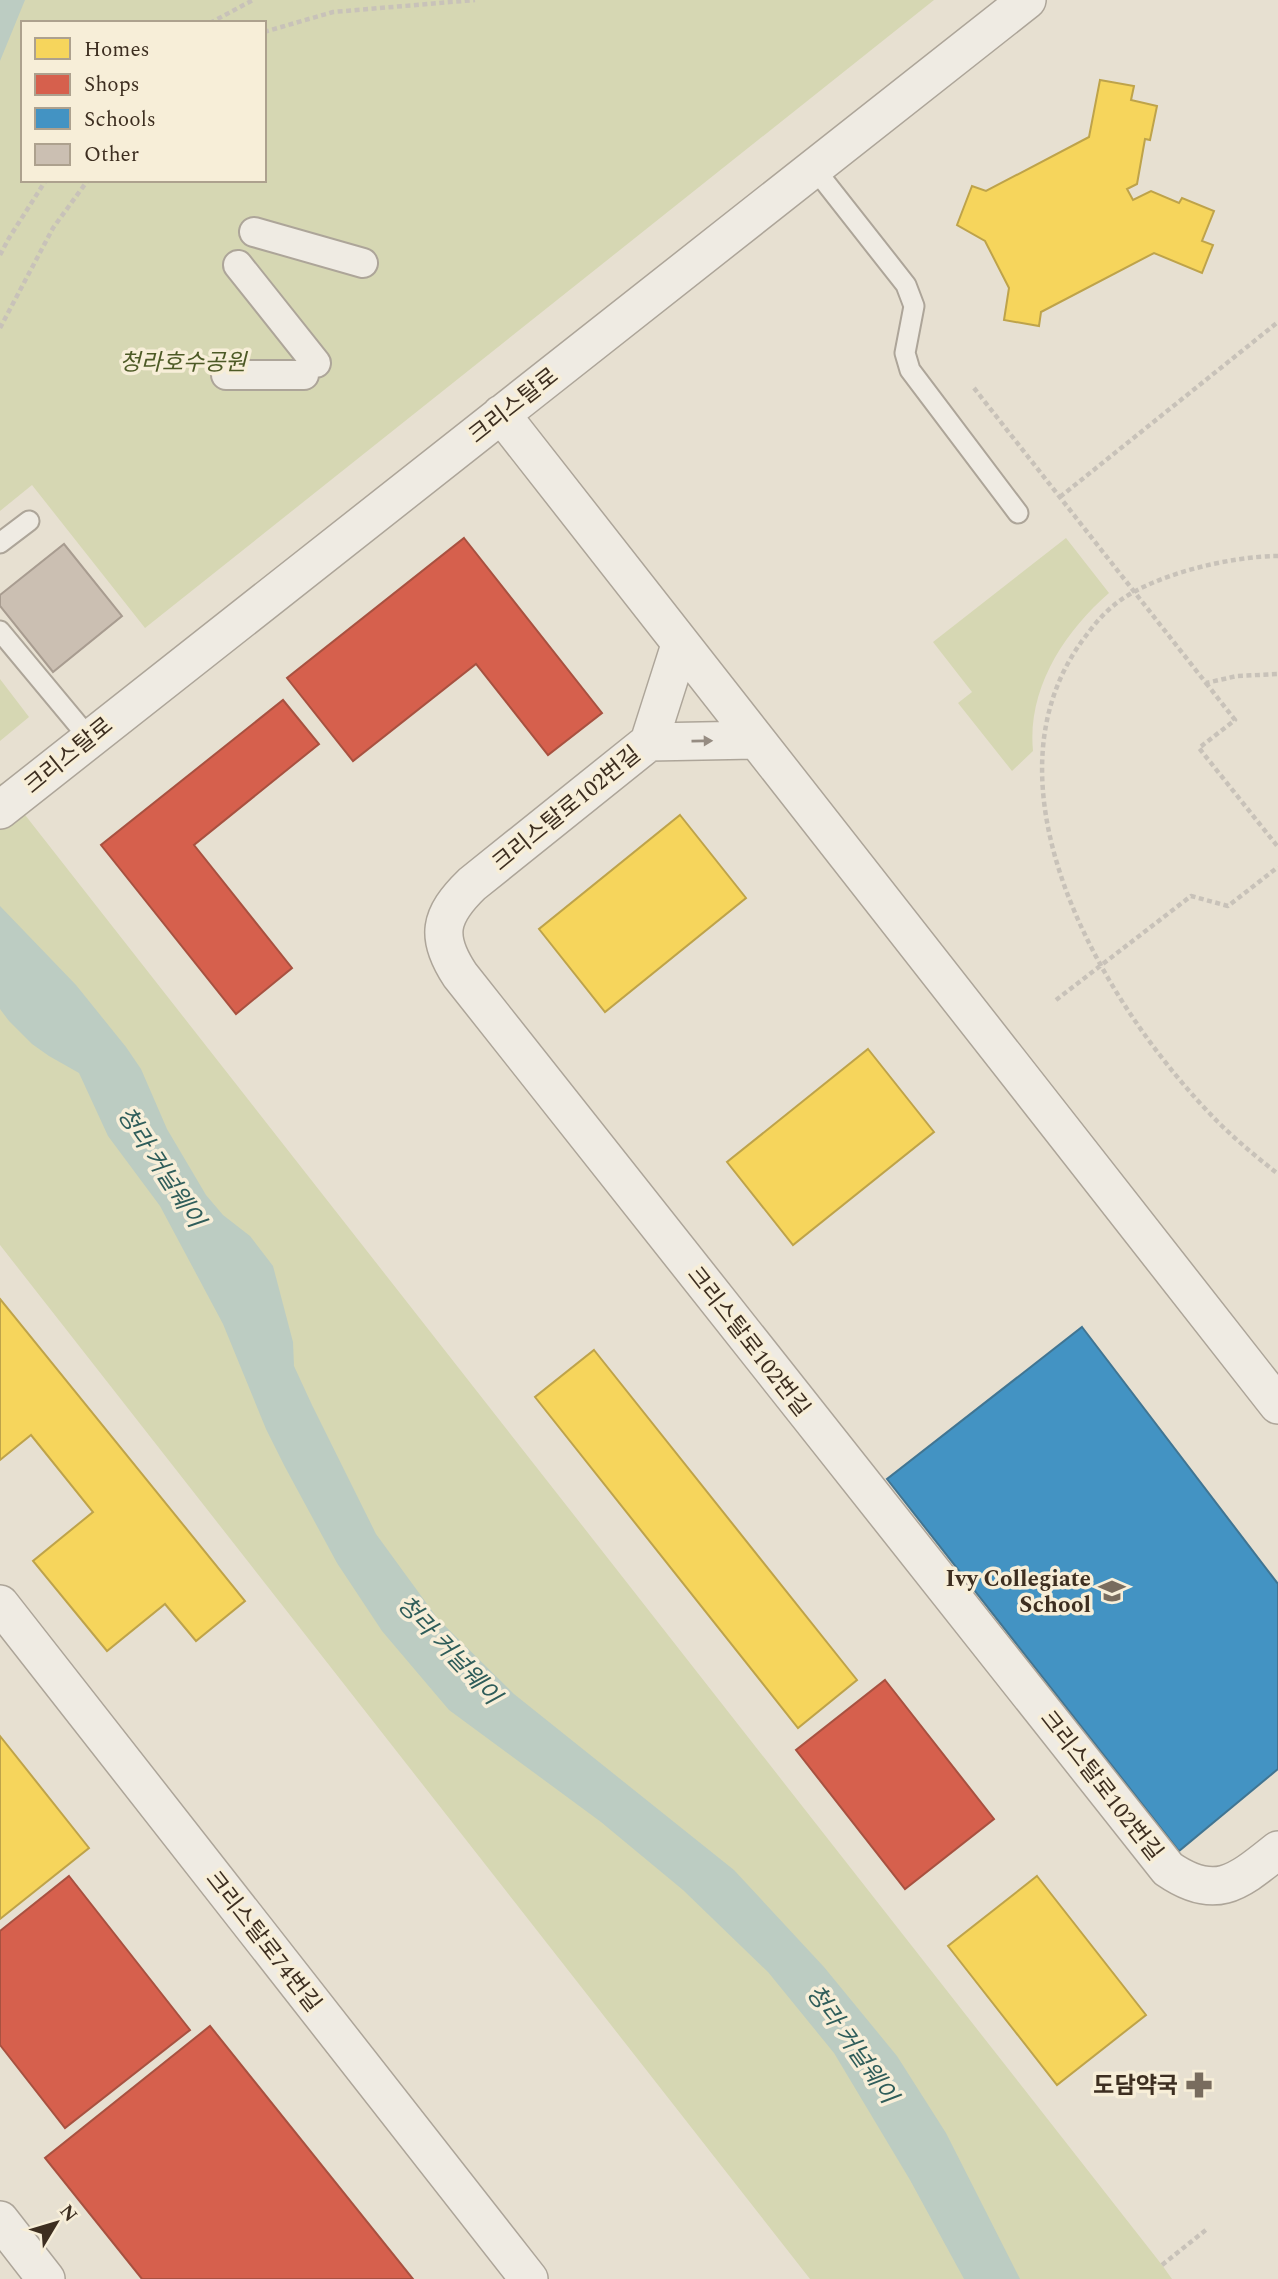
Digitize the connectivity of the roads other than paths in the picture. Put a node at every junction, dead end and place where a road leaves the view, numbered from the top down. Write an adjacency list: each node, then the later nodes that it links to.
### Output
1 (1027, 0): 2 (street, 크리스탈로)
2 (814, 168): 7 (street, 크리스탈로); 8 (lane)
3 (254, 232): 4 (street)
4 (363, 263)
5 (238, 265): 6 (street)
6 (226, 375)
7 (501, 414): 12 (street); 13 (street, 크리스탈로)
8 (1018, 513)
9 (29, 520): 10 (lane)
10 (0, 543)
11 (0, 631): 13 (lane)
12 (680, 645): 14 (street); 15 (street)
13 (89, 738): 16 (street, 크리스탈로)
14 (755, 740): 15 (street, one-way to 14); 17 (street)
15 (649, 742): 19 (street, 크리스탈로102번길)
16 (0, 810)
17 (1278, 1405)
18 (0, 1604): 22 (street, 크리스탈로74번길)
19 (1278, 1850)
20 (0, 2220): 21 (street)
21 (46, 2279)
22 (529, 2279)

